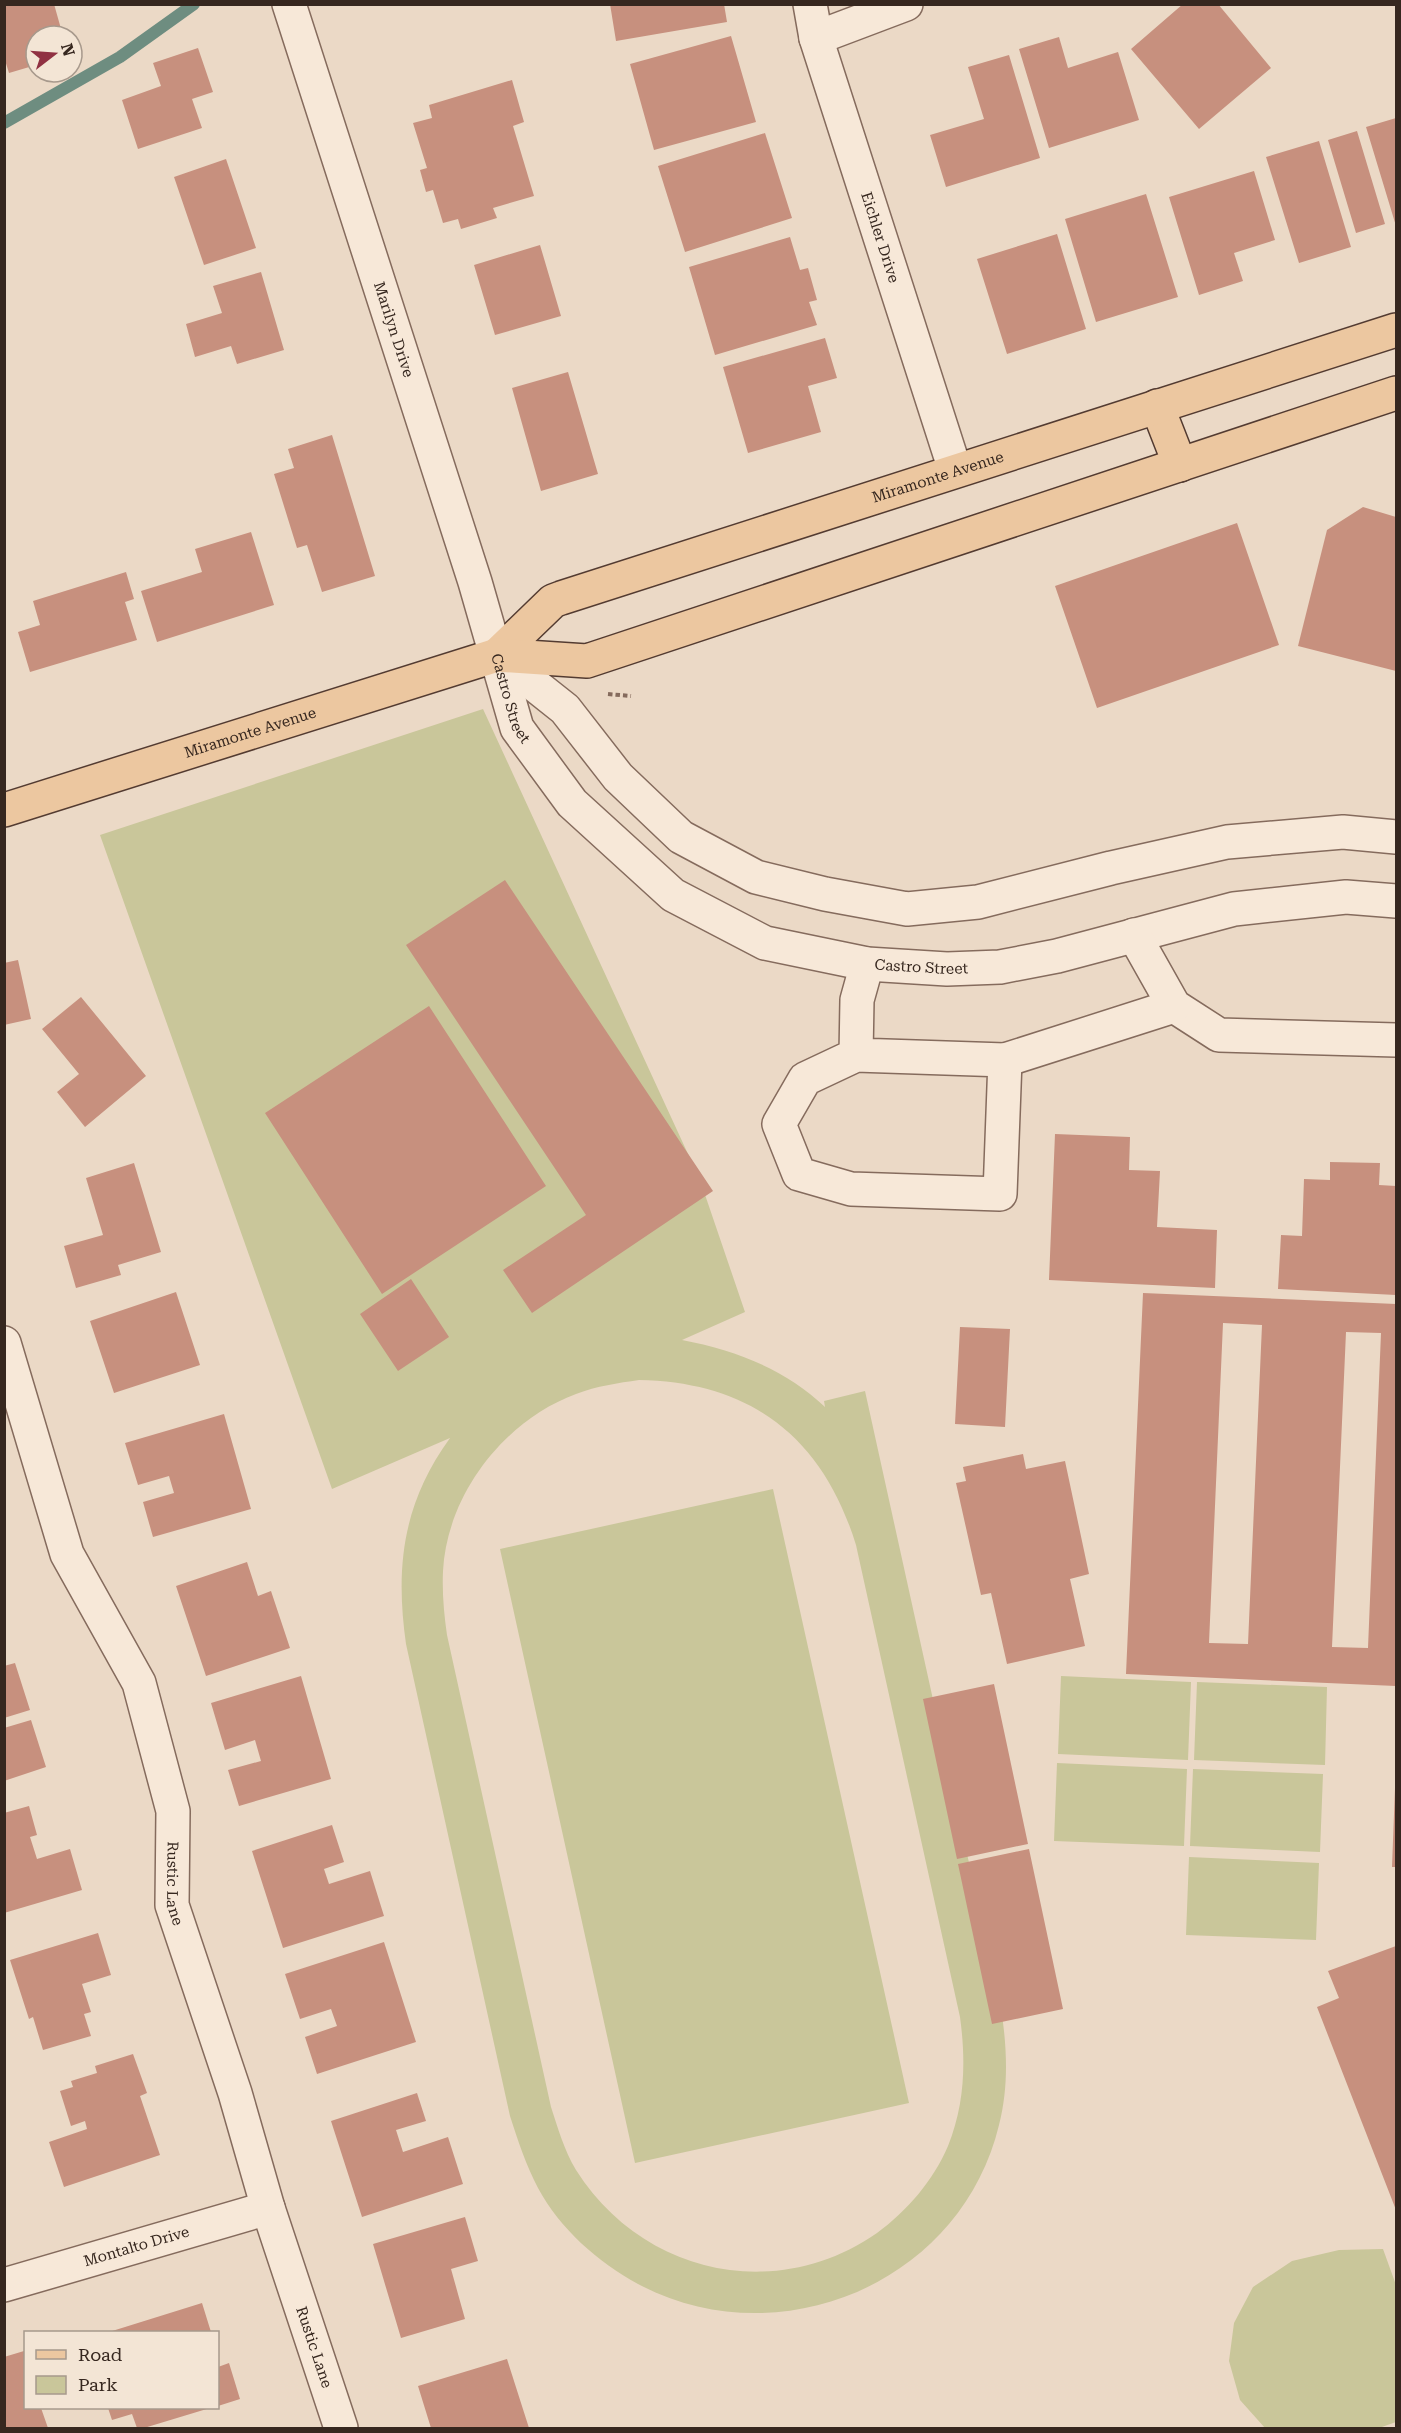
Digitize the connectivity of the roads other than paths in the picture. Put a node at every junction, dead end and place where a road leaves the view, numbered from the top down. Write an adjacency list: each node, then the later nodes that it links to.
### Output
1 (289, 4): 10 (street, Marilyn Drive)
2 (810, 4): 4 (street, Eichler Drive)
3 (906, 4): 4 (street)
4 (816, 38): 9 (street, Eichler Drive)
5 (1396, 330): 7 (main road, Miramonte Avenue)
6 (1396, 393): 8 (main road, Miramonte Avenue)
7 (1157, 406): 8 (main road); 9 (main road, Miramonte Avenue)
8 (1180, 465): 10 (main road, Miramonte Avenue)
9 (955, 471): 10 (main road, Miramonte Avenue)
10 (497, 655): 11 (main road, Miramonte Avenue); 12 (street, Castro Street); 15 (street, Castro Street)
11 (4, 810)
12 (1396, 837)
13 (1396, 901): 14 (street, Castro Street)
14 (1134, 934): 15 (street, Castro Street); 16 (street)
15 (867, 964): 18 (street)
16 (1174, 1006): 17 (street); 19 (street)
17 (1396, 1040)
18 (856, 1055): 19 (street); 19 (street)
19 (1005, 1060)
20 (4, 1343): 21 (street, Rustic Lane)
21 (268, 2208): 22 (street, Montalto Drive); 23 (street, Rustic Lane)
22 (4, 2285)
23 (341, 2428)

